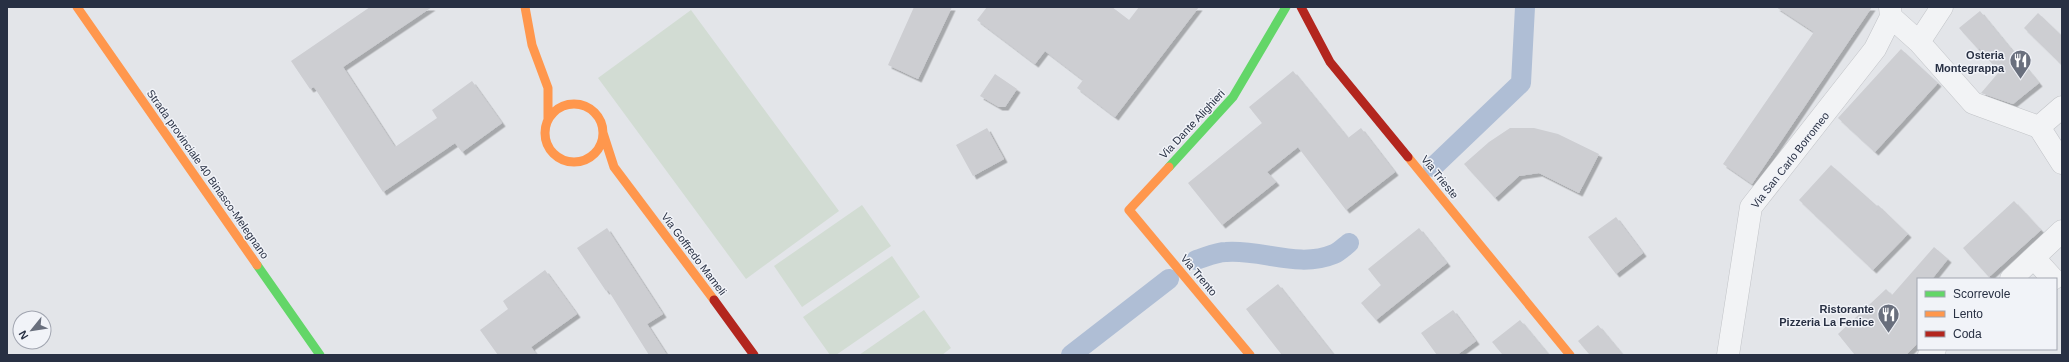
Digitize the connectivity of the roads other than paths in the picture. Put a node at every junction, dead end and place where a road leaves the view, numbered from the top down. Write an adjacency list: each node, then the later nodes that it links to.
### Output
1 (77, 7): 23 (street, Strada provinciale 40 Binasco-Melegnano)
2 (1286, 7): 17 (street, Via Dante Alighieri)
3 (1301, 7): 26 (street, Via Trieste)
4 (1942, 7): 7 (street)
5 (525, 11): 8 (street)
6 (1891, 12): 7 (street); 22 (street, Via San Carlo Borromeo)
7 (1919, 42): 12 (street)
8 (555, 91): 9 (street, Via Goffredo Mameli); 11 (street)
9 (581, 104): 11 (street); 13 (street, Via Goffredo Mameli)
10 (2062, 107): 12 (street)
11 (548, 119): 14 (street)
12 (2039, 127): 15 (street)
13 (603, 133): 14 (street); 16 (street, Via Goffredo Mameli)
14 (581, 161): 16 (street)
15 (2062, 163)
16 (614, 168): 24 (street, Via Goffredo Mameli)
17 (1129, 210): 25 (street, Via Trento)
18 (2062, 232): 19 (street)
19 (2034, 258): 20 (street); 21 (street)
20 (2012, 278)
21 (2052, 278)
22 (1729, 352)
23 (320, 355)
24 (754, 355)
25 (1250, 355)
26 (1570, 355)

